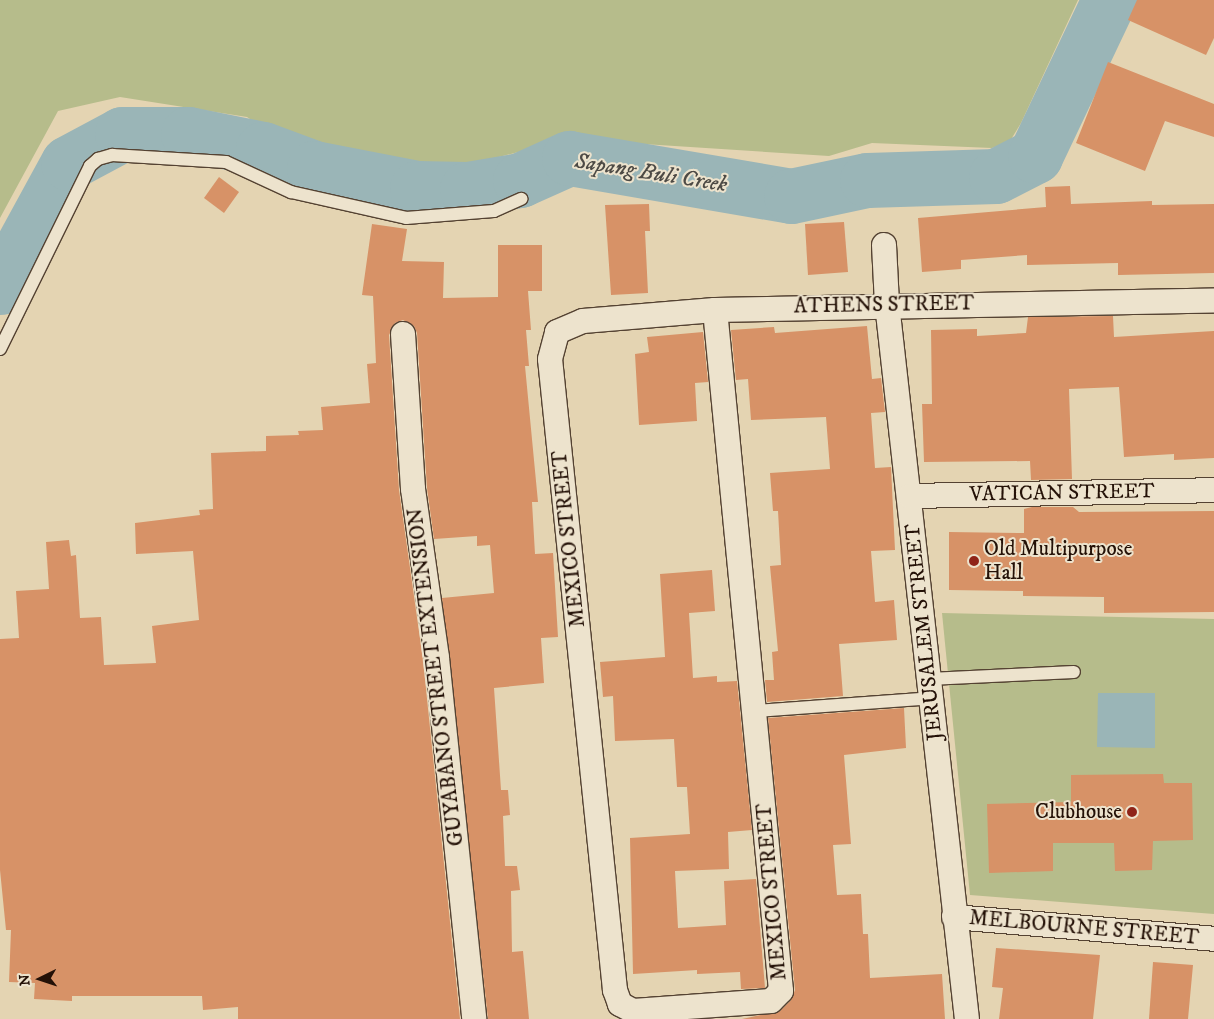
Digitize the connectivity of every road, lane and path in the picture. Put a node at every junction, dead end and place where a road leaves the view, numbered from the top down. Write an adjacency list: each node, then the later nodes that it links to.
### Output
1 (521, 199): 8 (lane)
2 (884, 245): 4 (street, JERUSALEM STREET)
3 (1214, 300): 4 (street, ATHENS STREET)
4 (888, 304): 5 (street, ATHENS STREET); 10 (street, JERUSALEM STREET)
5 (715, 310): 6 (street, ATHENS STREET); 13 (street, MEXICO STREET)
6 (557, 332): 13 (street, MEXICO STREET)
7 (403, 334): 16 (street, GUYABANO STREET EXTENSION)
8 (0, 349)
9 (1214, 490): 10 (street, VATICAN STREET)
10 (910, 496): 12 (street, JERUSALEM STREET)
11 (1074, 672): 12 (lane)
12 (930, 688): 13 (lane); 14 (street, JERUSALEM STREET)
13 (756, 711)
14 (954, 917): 15 (street, MELBOURNE STREET); 17 (street, JERUSALEM STREET)
15 (1214, 939)
16 (474, 1019)
17 (967, 1019)

